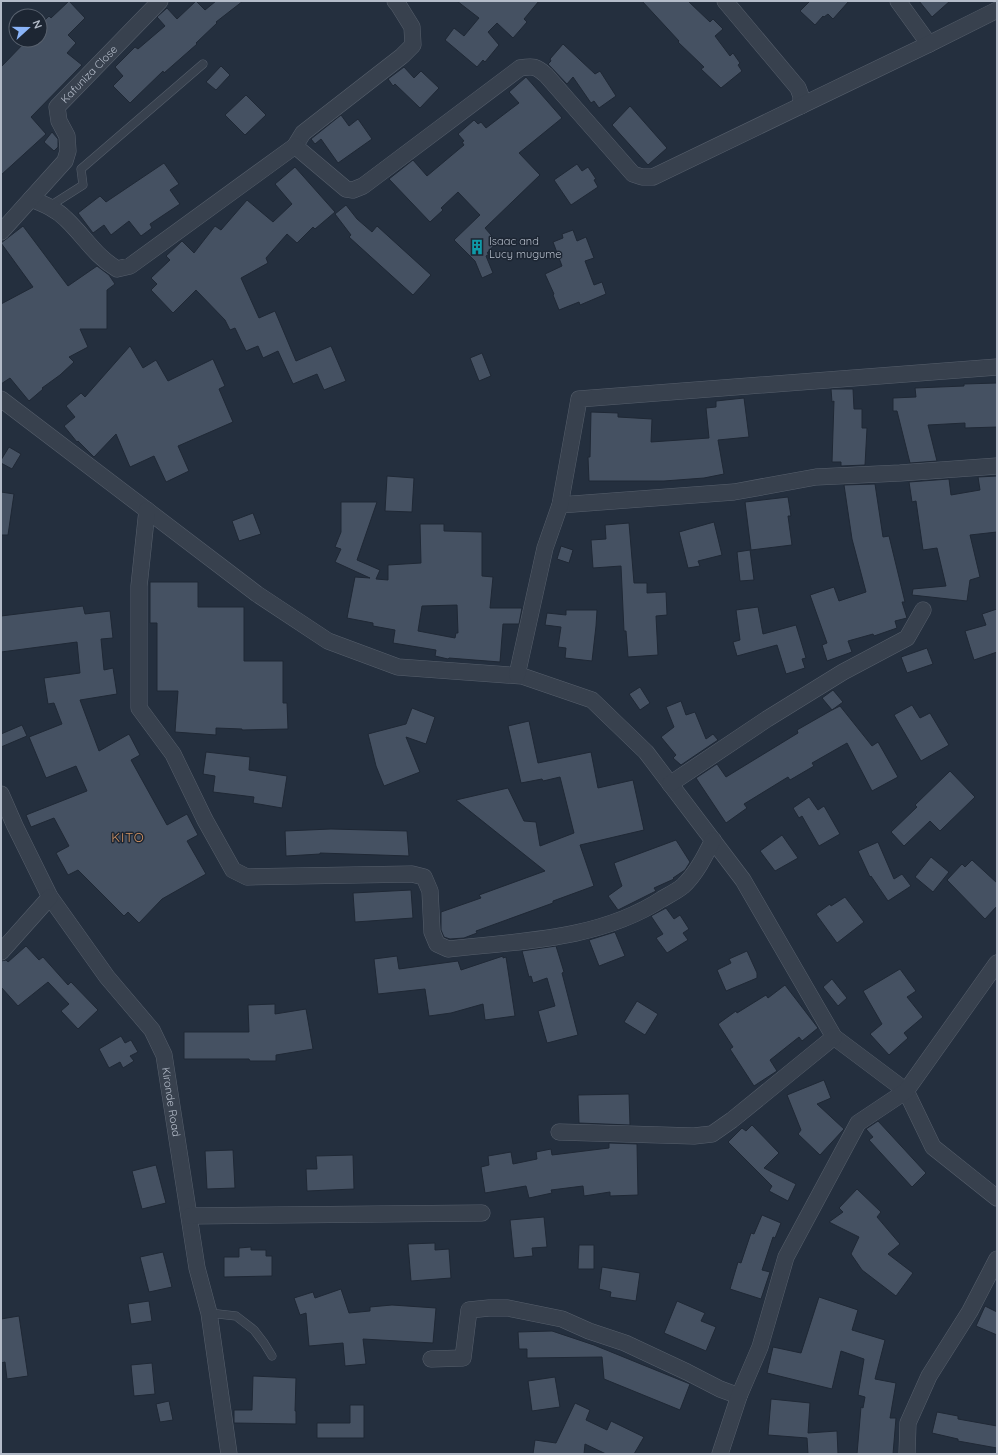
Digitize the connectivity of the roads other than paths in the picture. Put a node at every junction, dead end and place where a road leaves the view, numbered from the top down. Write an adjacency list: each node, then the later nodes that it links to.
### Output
1 (160, 1): 10 (street, Kafuniza Close)
2 (395, 1): 9 (street)
3 (725, 1): 8 (street)
4 (898, 1): 6 (street)
5 (997, 10): 6 (street)
6 (929, 44): 8 (street)
7 (203, 64): 11 (lane)
8 (801, 106): 9 (street)
9 (295, 146): 11 (street)
10 (31, 199): 11 (street); 12 (street, Kafuniza Close)
11 (50, 206)
12 (1, 232)
13 (997, 368): 16 (street)
14 (1, 399): 17 (street)
15 (997, 466): 16 (street)
16 (560, 505): 19 (street)
17 (147, 510): 19 (street); 22 (street)
18 (923, 610): 20 (street)
19 (518, 675): 20 (street)
20 (670, 784): 22 (street)
21 (1, 794): 23 (street, Kironde Road)
22 (713, 840): 26 (street)
23 (50, 897): 24 (street); 31 (street, Kironde Road)
24 (1, 952)
25 (997, 963): 27 (street)
26 (834, 1037): 27 (street); 28 (street)
27 (906, 1091): 29 (street); 36 (street)
28 (559, 1132)
29 (997, 1198)
30 (482, 1213): 31 (street)
31 (190, 1216): 33 (street, Kironde Road)
32 (997, 1259): 39 (street)
33 (209, 1313): 34 (lane); 37 (street, Kironde Road)
34 (272, 1356)
35 (431, 1359): 36 (street)
36 (739, 1396): 38 (street)
37 (229, 1454)
38 (720, 1454)
39 (907, 1454)

